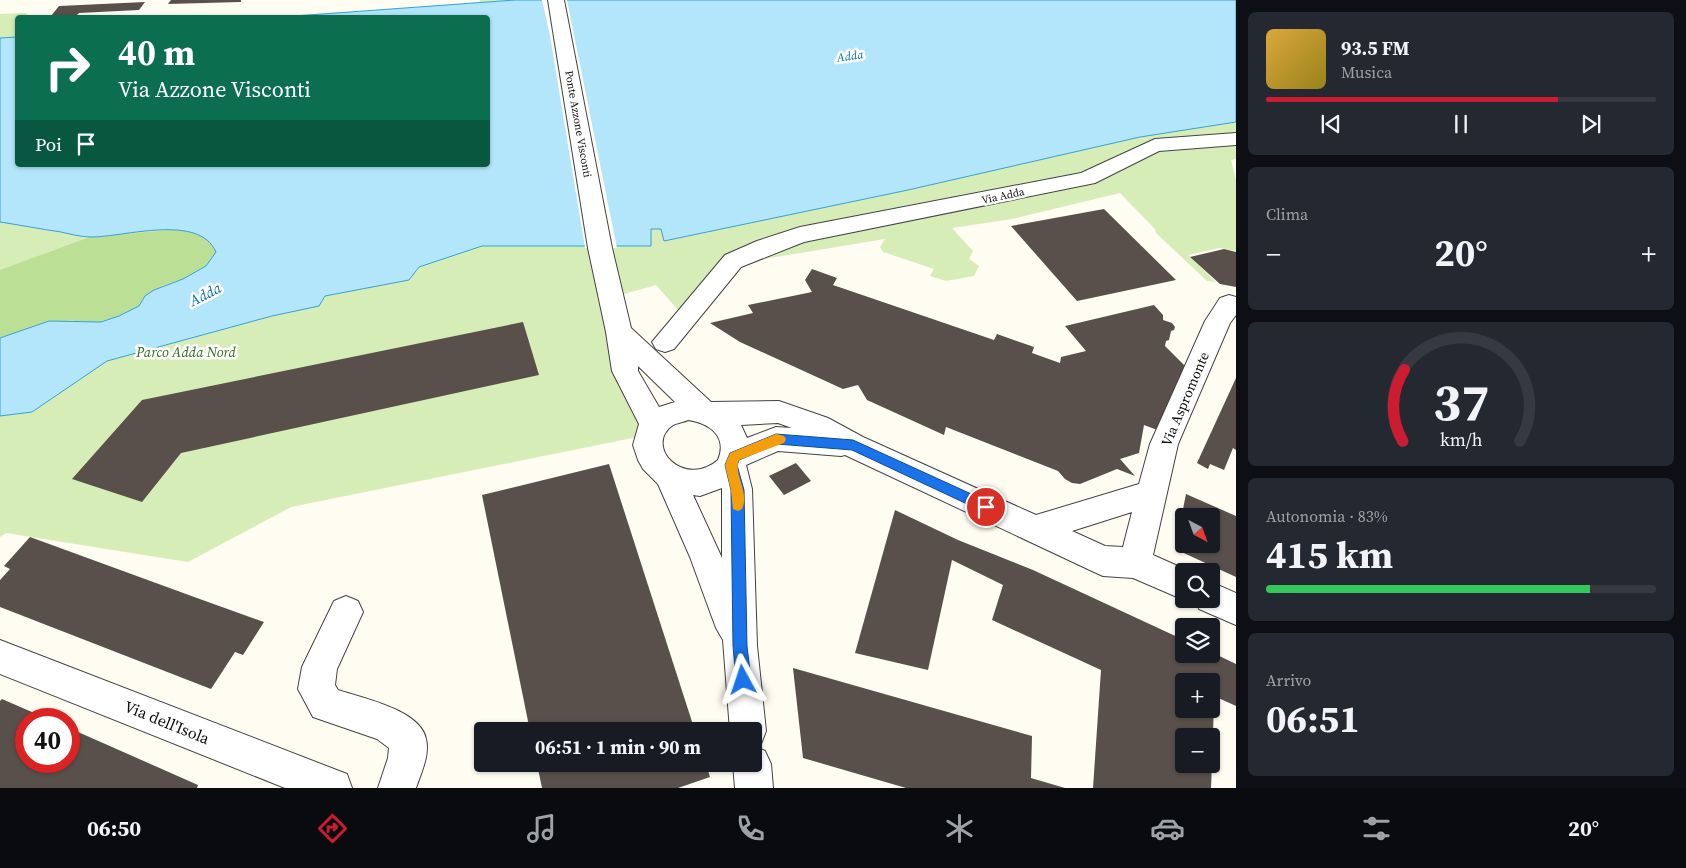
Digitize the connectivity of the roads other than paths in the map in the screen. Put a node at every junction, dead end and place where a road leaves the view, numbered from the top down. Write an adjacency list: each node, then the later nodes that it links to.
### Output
1 (556, 0): 4 (street, Ponte Azzone Visconti)
2 (1236, 139): 5 (street, Via Adda)
3 (1236, 306): 11 (street, Via Aspromonte)
4 (619, 332): 6 (street); 7 (street, Ponte Azzone Visconti)
5 (665, 342)
6 (707, 412): 7 (street); 8 (street); 9 (street)
7 (654, 425): 10 (street)
8 (853, 445): 9 (street); 12 (street)
9 (732, 461): 10 (street); 18 (street)
10 (670, 477): 18 (street)
11 (1152, 493): 12 (street); 13 (street, Via Aspromonte)
12 (1034, 530): 13 (street)
13 (1135, 563): 14 (street)
14 (1175, 581)
15 (1220, 602): 16 (street)
16 (1236, 609)
17 (346, 612): 23 (street)
18 (740, 646): 20 (street)
19 (0, 657): 22 (street, Via dell'Isola)
20 (747, 722)
21 (753, 772): 24 (street)
22 (333, 788)
23 (397, 788)
24 (754, 788)

